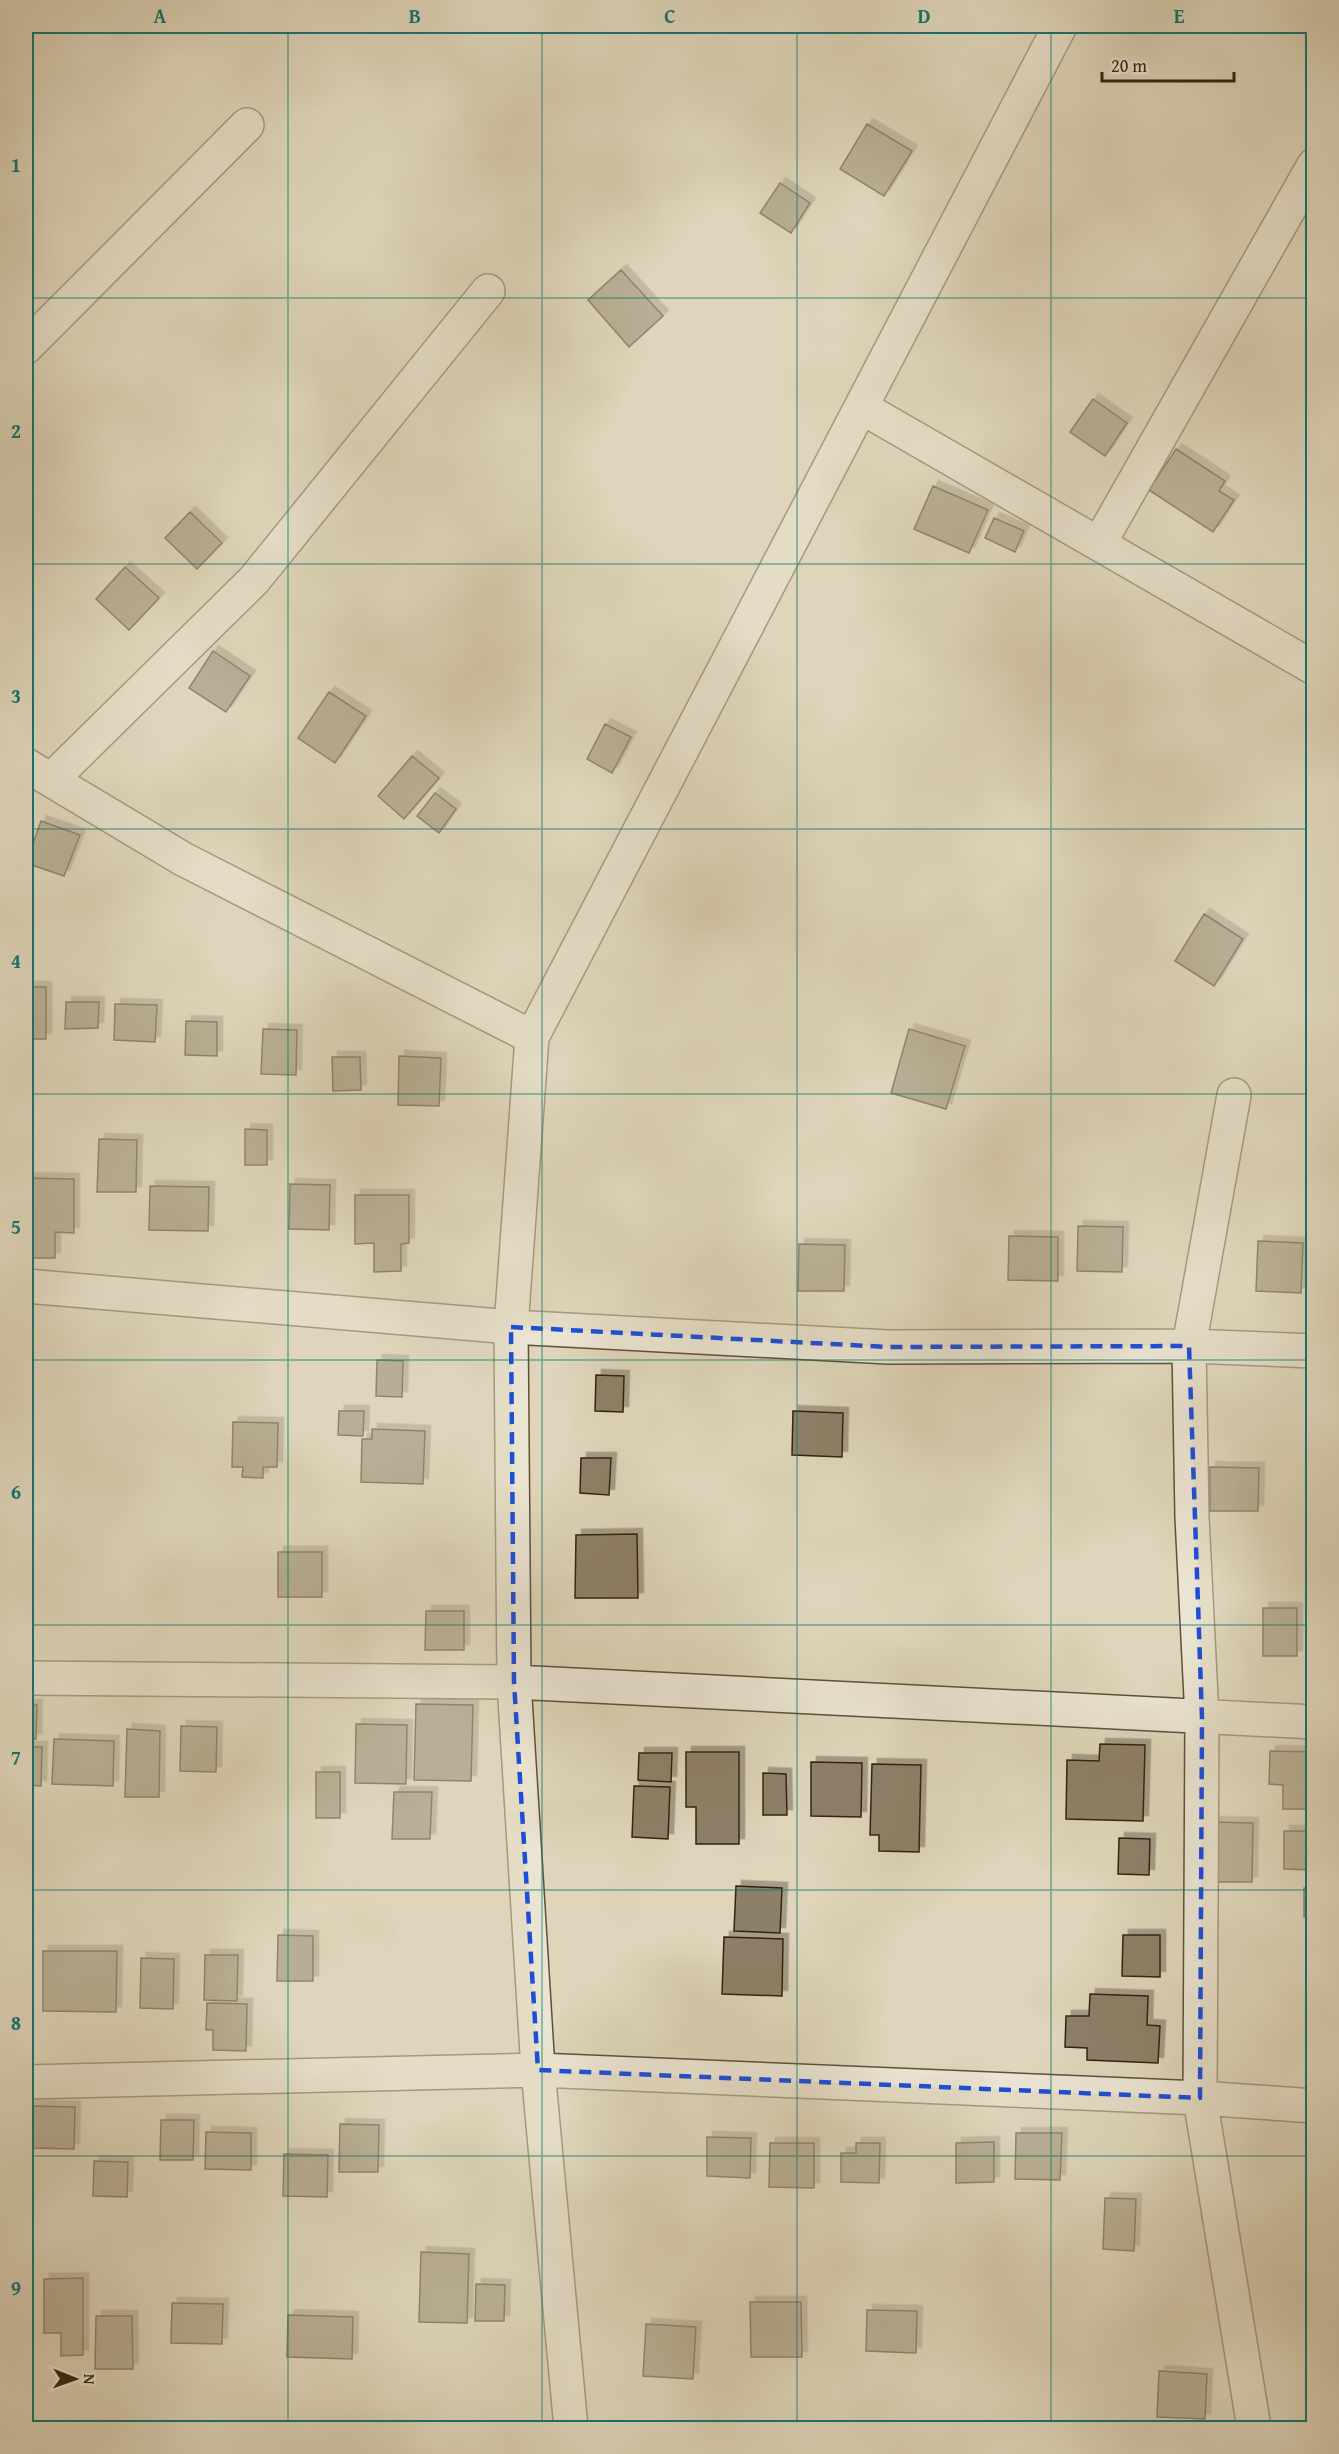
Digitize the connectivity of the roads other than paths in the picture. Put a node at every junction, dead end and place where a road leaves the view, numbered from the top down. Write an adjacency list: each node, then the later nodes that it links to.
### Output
1 (1060, 26): 6 (street)
2 (247, 125): 5 (street)
3 (1314, 165): 7 (street)
4 (488, 291): 9 (street)
5 (26, 347)
6 (861, 407): 7 (street); 10 (street)
7 (1099, 544): 8 (street)
8 (1314, 668)
9 (38, 773): 10 (street)
10 (532, 1037): 13 (street)
11 (1234, 1095): 14 (street)
12 (26, 1286): 13 (street)
13 (511, 1327): 14 (street); 17 (street)
14 (1189, 1346): 15 (street); 18 (street)
15 (1314, 1351)
16 (26, 1678): 17 (street)
17 (514, 1682): 18 (street); 20 (street)
18 (1202, 1718): 19 (street); 22 (street)
19 (1314, 1722)
20 (538, 2070): 21 (street); 22 (street); 24 (street)
21 (26, 2082)
22 (1200, 2098): 23 (street); 25 (street)
23 (1314, 2106)
24 (570, 2428)
25 (1254, 2428)

